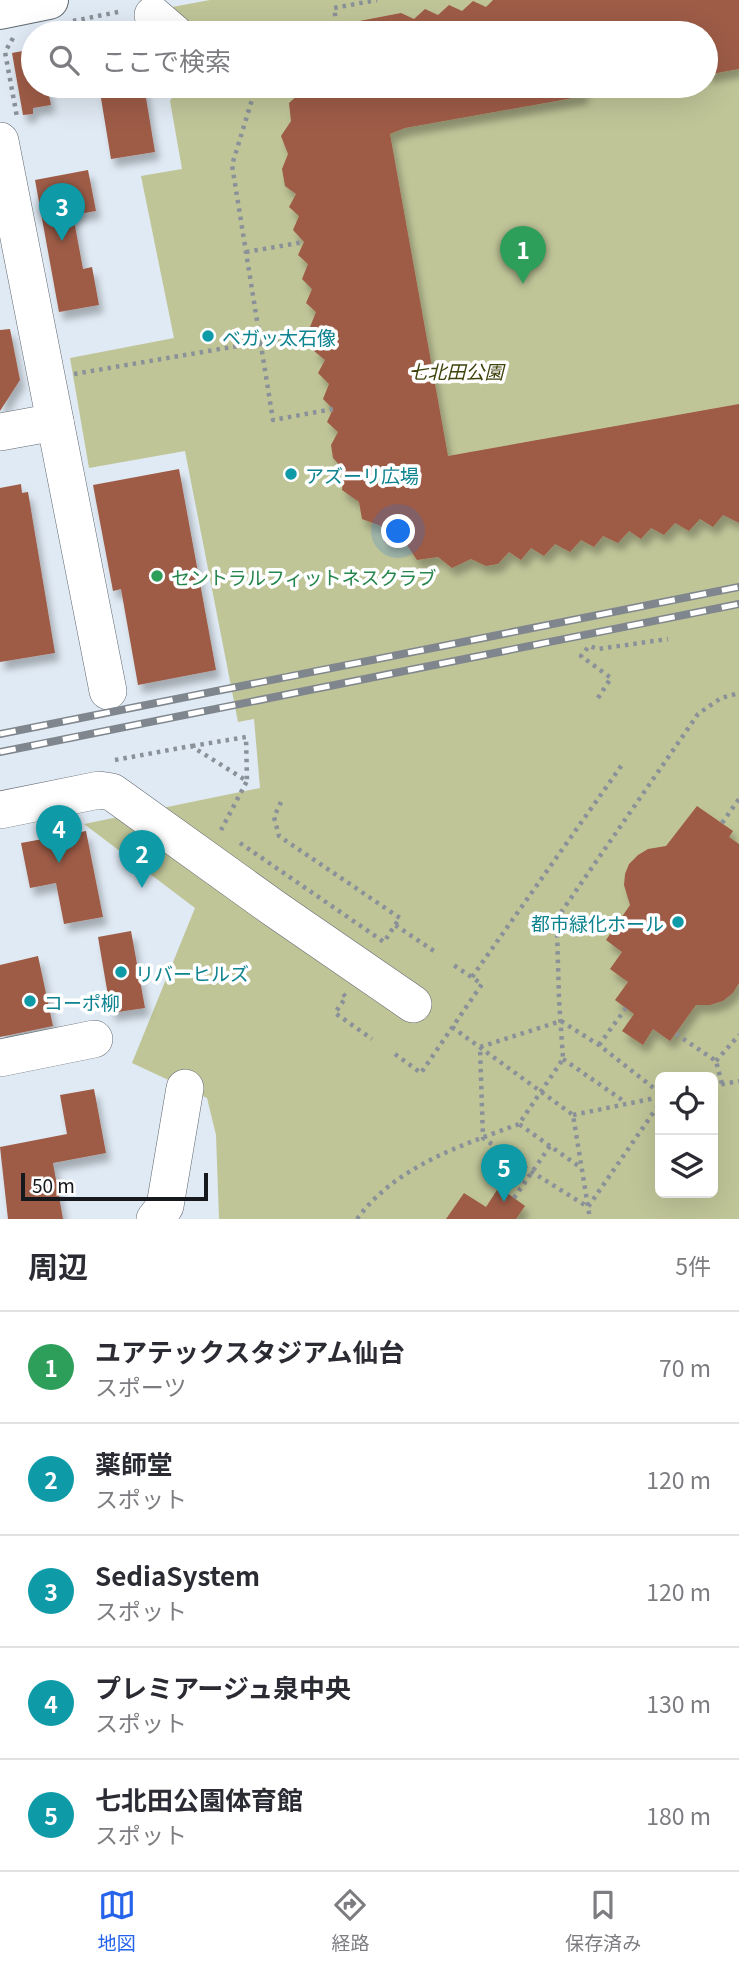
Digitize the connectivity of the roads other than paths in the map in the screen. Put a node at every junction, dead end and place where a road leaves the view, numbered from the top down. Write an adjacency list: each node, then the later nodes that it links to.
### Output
1 (0, 10): 2 (main road)
2 (55, 12)
3 (0, 141): 4 (street)
4 (55, 422): 5 (street); 6 (street)
5 (0, 432)
6 (108, 691)
7 (0, 810): 8 (street)
8 (413, 1004)
9 (94, 1039): 10 (street)
10 (0, 1058)
11 (185, 1088): 12 (street)
12 (155, 1219)

